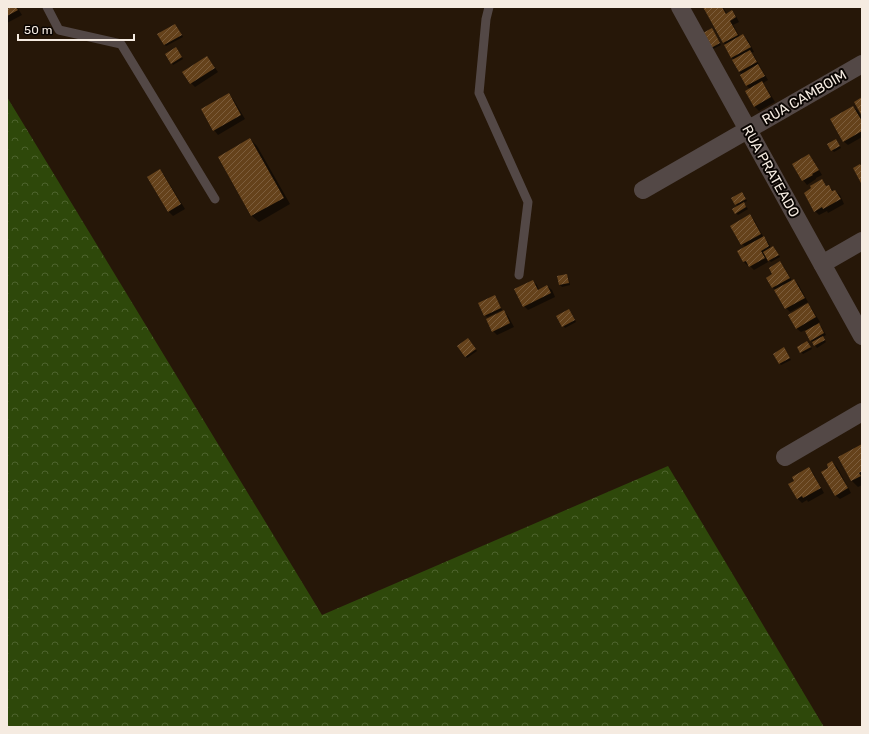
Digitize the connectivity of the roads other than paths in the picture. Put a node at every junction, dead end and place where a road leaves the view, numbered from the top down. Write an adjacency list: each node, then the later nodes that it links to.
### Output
1 (47, 7): 7 (lane)
2 (489, 7): 10 (lane)
3 (680, 7): 5 (street, RUA PRATEADO)
4 (862, 64): 5 (street, RUA CAMBOIM)
5 (748, 130): 6 (street, RUA CAMBOIM); 9 (street, RUA PRATEADO)
6 (643, 190)
7 (215, 198)
8 (862, 241): 9 (street)
9 (822, 264): 11 (street, RUA PRATEADO)
10 (518, 275)
11 (862, 336)
12 (862, 412): 13 (street)
13 (785, 457)

